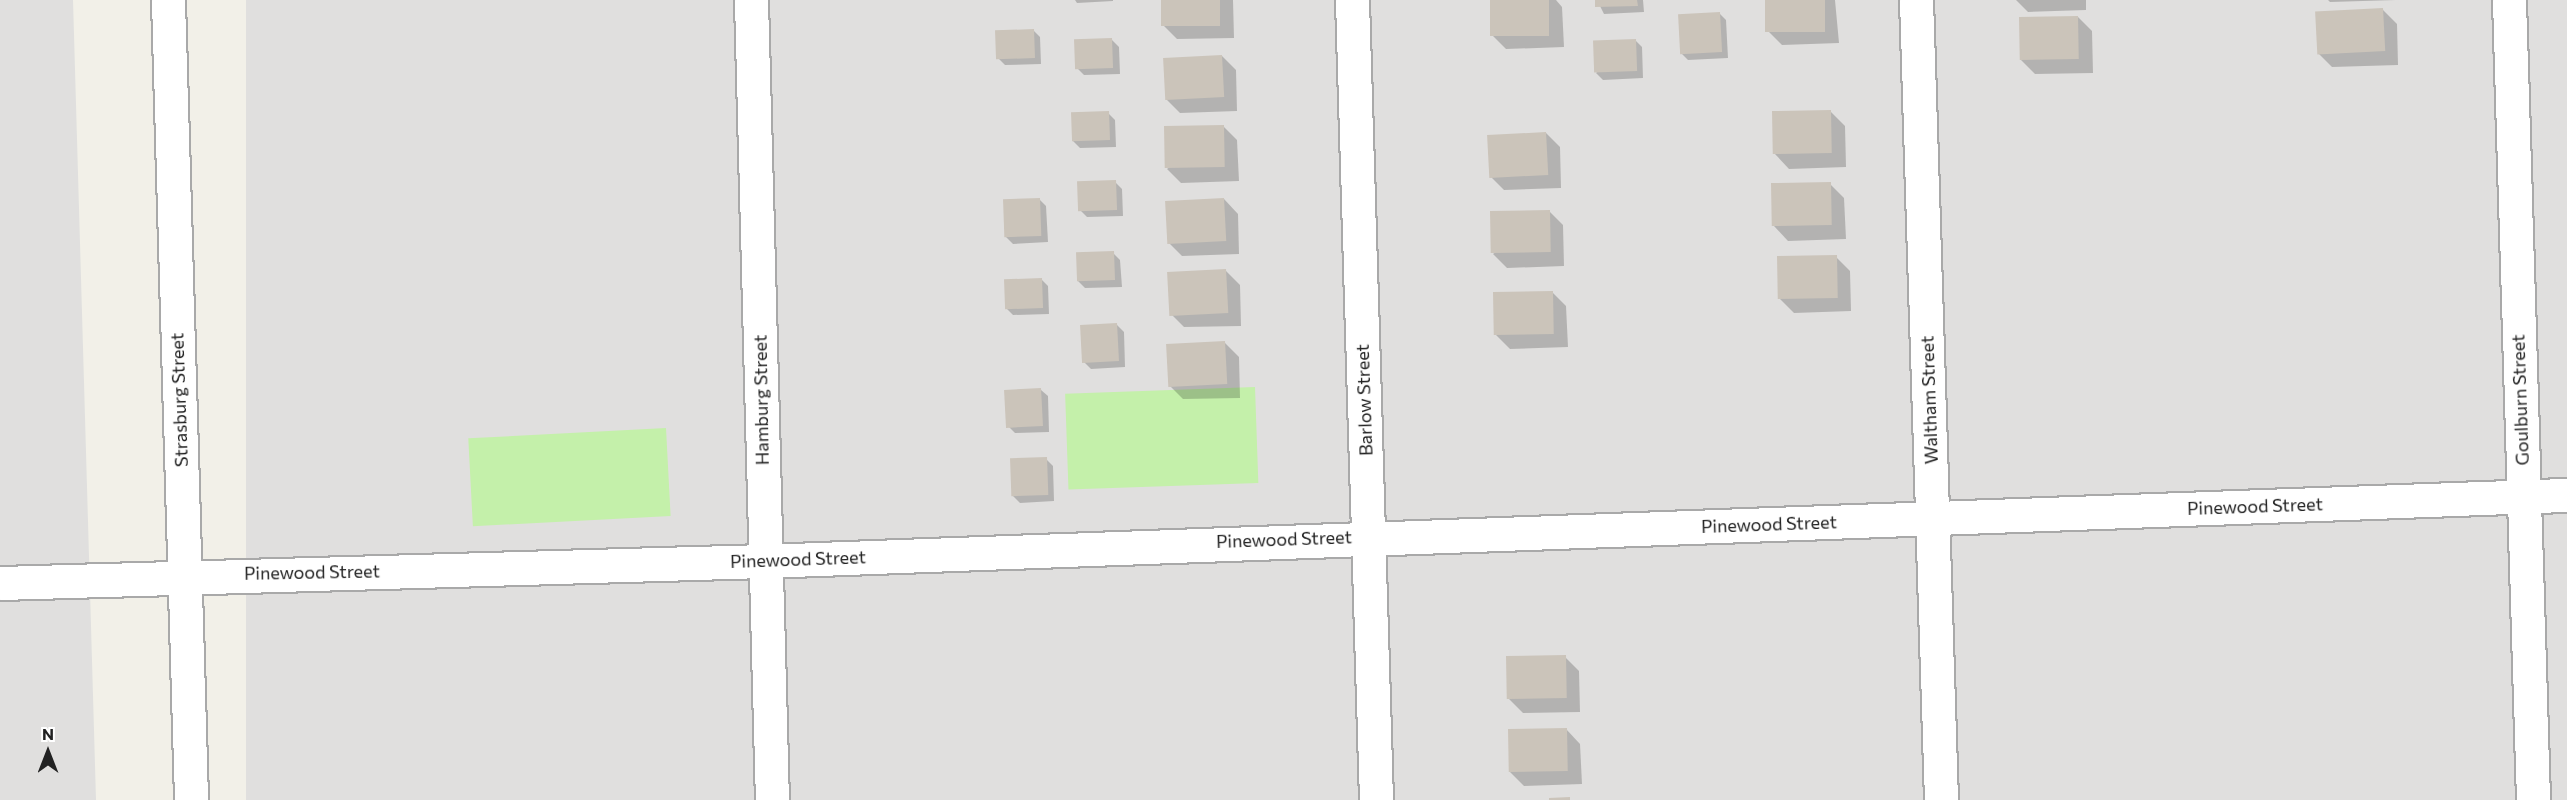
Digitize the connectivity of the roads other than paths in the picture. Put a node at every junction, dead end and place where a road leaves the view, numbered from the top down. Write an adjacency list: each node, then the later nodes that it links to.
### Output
1 (168, 0): 11 (street, Strasburg Street)
2 (751, 0): 10 (street, Hamburg Street)
3 (1352, 0): 9 (street, Barlow Street)
4 (1916, 0): 8 (street, Waltham Street)
5 (2509, 0): 7 (street, Goulburn Street)
6 (2567, 495): 7 (street, Pinewood Street)
7 (2523, 497): 8 (street, Pinewood Street); 17 (street, Goulburn Street)
8 (1932, 519): 9 (street, Pinewood Street); 16 (street, Waltham Street)
9 (1368, 536): 10 (street, Pinewood Street); 15 (street, Barlow Street)
10 (764, 561): 11 (street, Pinewood Street); 14 (street, Hamburg Street)
11 (184, 576): 12 (street, Pinewood Street); 13 (street, Strasburg Street)
12 (0, 583)
13 (191, 800)
14 (771, 800)
15 (1377, 800)
16 (1941, 800)
17 (2533, 800)

